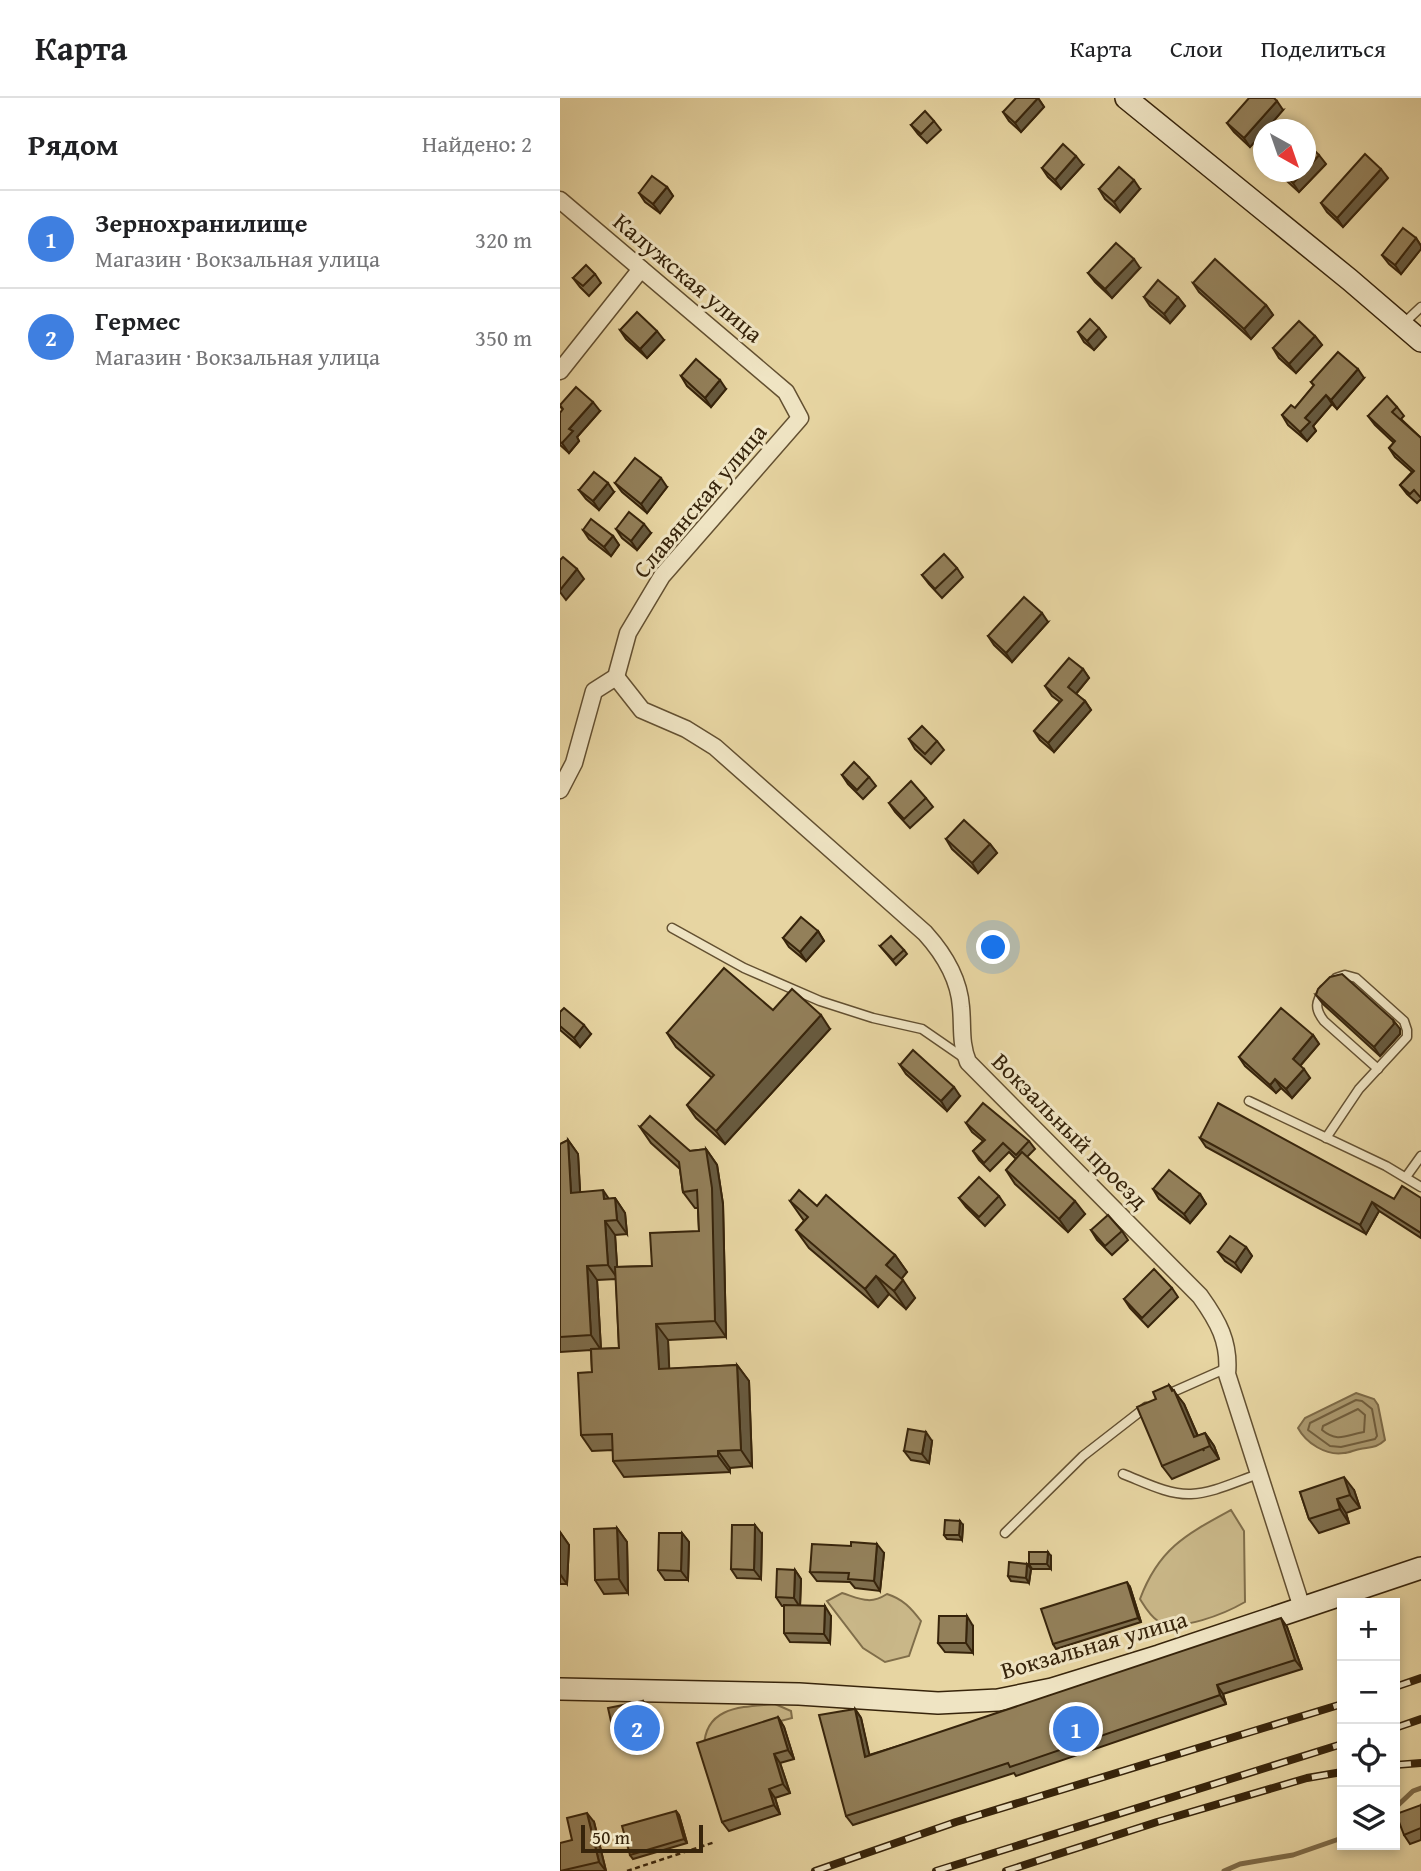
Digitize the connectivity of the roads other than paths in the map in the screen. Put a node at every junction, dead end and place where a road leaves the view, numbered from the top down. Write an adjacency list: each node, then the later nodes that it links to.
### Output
1 (1126, 98): 5 (main road)
2 (560, 200): 3 (street, Калужская улица)
3 (641, 269): 7 (street); 8 (street, Калужская улица)
4 (1421, 307): 5 (lane)
5 (1403, 324): 6 (main road)
6 (1421, 341)
7 (560, 371)
8 (786, 392): 9 (street, Славянская улица)
9 (616, 677): 10 (street); 12 (street, Вокзальный проезд)
10 (560, 790)
11 (672, 929): 12 (lane)
12 (968, 1062): 19 (street, Вокзальный проезд)
13 (1378, 1069): 13 (lane); 15 (lane)
14 (1249, 1101): 15 (lane)
15 (1326, 1138): 17 (lane)
16 (1421, 1156): 17 (lane)
17 (1406, 1177): 18 (lane)
18 (1421, 1187)
19 (1227, 1368): 21 (street, Вокзальный проезд); 22 (lane)
20 (1123, 1474): 21 (lane)
21 (1259, 1474): 24 (street, Вокзальный проезд)
22 (1005, 1533)
23 (1421, 1568): 24 (main road, Вокзальная улица)
24 (1302, 1608): 25 (main road, Вокзальная улица)
25 (560, 1689)

